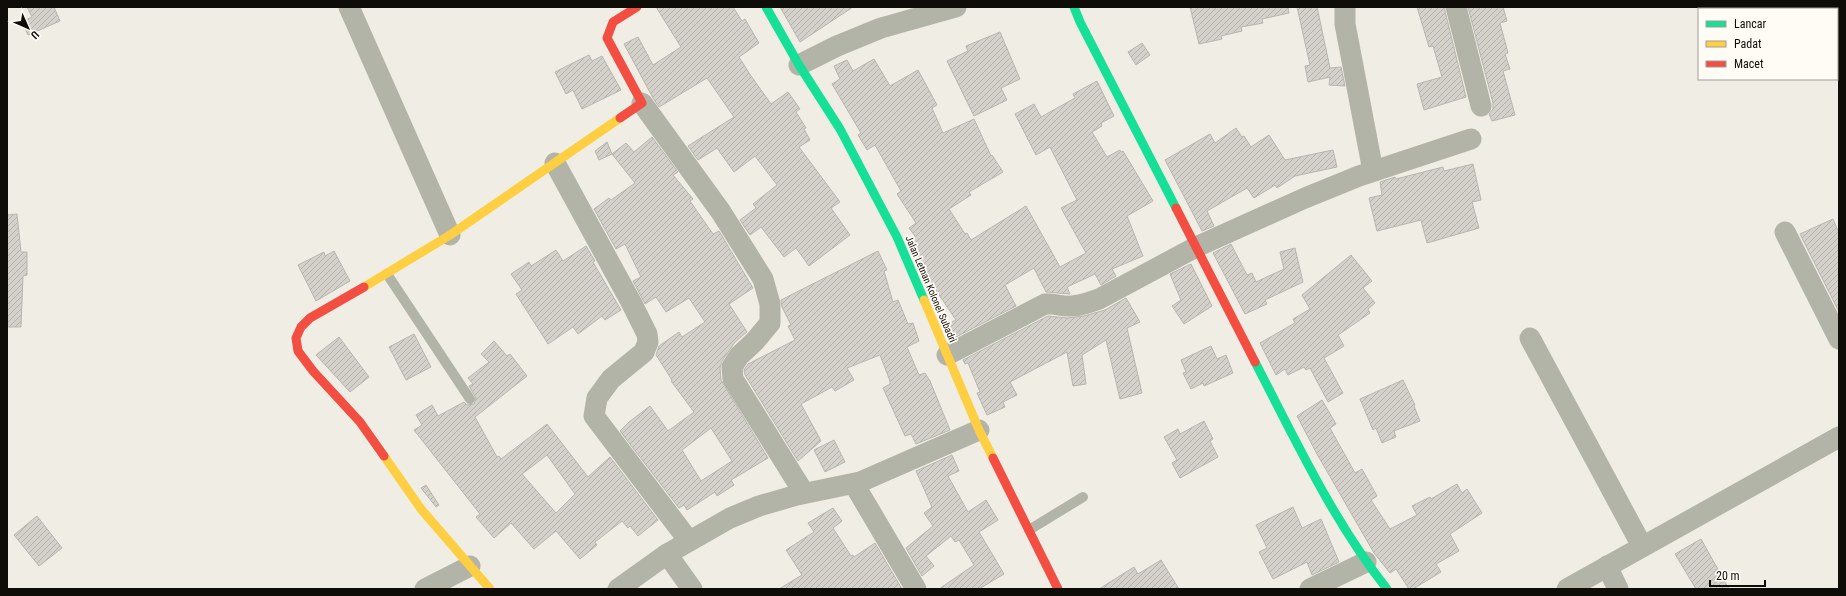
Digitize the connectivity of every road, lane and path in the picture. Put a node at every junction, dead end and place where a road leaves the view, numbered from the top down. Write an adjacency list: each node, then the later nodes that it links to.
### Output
1 (349, 7): 15 (street)
2 (637, 7): 9 (street)
3 (766, 7): 8 (street, Jalan Letnan Kolonel Subadri)
4 (956, 7): 8 (street)
5 (1074, 7): 16 (street)
6 (1345, 7): 13 (street)
7 (1456, 7): 10 (street)
8 (799, 65): 20 (street, Jalan Letnan Kolonel Subadri)
9 (642, 103): 12 (street); 25 (street)
10 (1481, 106)
11 (1471, 139): 13 (street)
12 (555, 163): 15 (street); 28 (street)
13 (1373, 171): 16 (street)
14 (1784, 232): 19 (street)
15 (450, 235): 17 (street)
16 (1196, 247): 20 (street); 31 (street)
17 (386, 274): 21 (lane); 32 (street)
18 (1530, 338): 29 (street)
19 (1839, 339)
20 (947, 355): 22 (street, Jalan Letnan Kolonel Subadri)
21 (470, 399)
22 (979, 430): 24 (street); 27 (street, Jalan Letnan Kolonel Subadri)
23 (1839, 437): 29 (street)
24 (854, 484): 25 (street); 38 (street)
25 (804, 493): 28 (street)
26 (1083, 498): 27 (lane)
27 (1029, 530): 39 (street, Jalan Letnan Kolonel Subadri)
28 (688, 541): 30 (street)
29 (1642, 546): 33 (street)
30 (668, 554): 36 (street); 37 (street)
31 (1366, 562): 40 (street); 41 (street)
32 (470, 566): 34 (street); 35 (street)
33 (1607, 566): 42 (street); 43 (street)
34 (425, 589)
35 (490, 589)
36 (618, 589)
37 (692, 589)
38 (916, 589)
39 (1058, 589)
40 (1310, 589)
41 (1387, 589)
42 (1567, 589)
43 (1618, 589)

